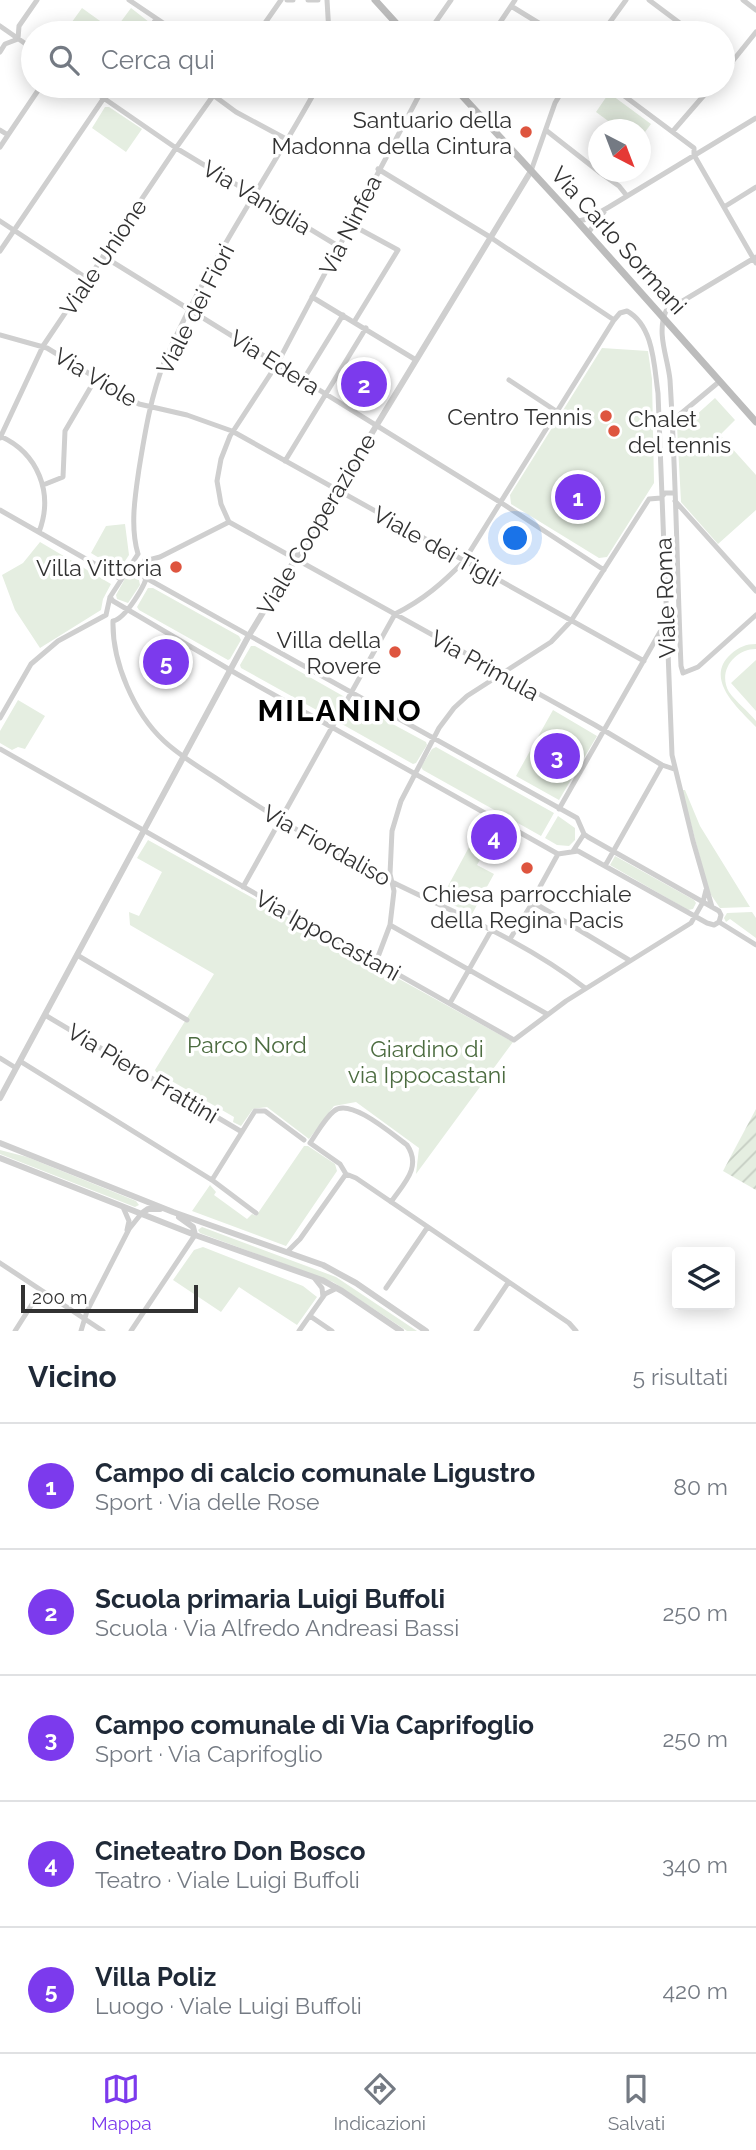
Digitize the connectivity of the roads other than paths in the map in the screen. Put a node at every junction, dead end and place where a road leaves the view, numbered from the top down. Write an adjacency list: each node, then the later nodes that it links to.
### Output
1 (37, 0): 18 (street)
2 (129, 0): 17 (street)
3 (281, 0): 20 (street)
4 (287, 0): 5 (street)
5 (293, 0)
6 (308, 0): 7 (street)
7 (318, 0)
8 (327, 0): 21 (street)
9 (375, 0): 22 (main road)
10 (451, 0): 23 (street)
11 (515, 0): 15 (street)
12 (626, 0): 26 (street)
13 (649, 0): 27 (street)
14 (743, 0): 16 (street)
15 (511, 6): 24 (street); 25 (street)
16 (756, 10)
17 (156, 19): 19 (street)
18 (22, 21)
19 (159, 21)
20 (266, 21)
21 (328, 21)
22 (394, 21)
23 (436, 21)
24 (501, 21)
25 (535, 21)
26 (610, 21)
27 (677, 21)
28 (21, 23): 31 (street)
29 (0, 26): 31 (street)
30 (756, 32): 34 (street)
31 (18, 38): 32 (street); 33 (street)
32 (21, 40)
33 (0, 52)
34 (735, 59)
35 (33, 98): 49 (street)
36 (104, 98): 52 (street, Via Vaniglia); 66 (street)
37 (212, 98): 52 (street, Viale Unione)
38 (218, 98): 50 (street)
39 (311, 98): 50 (street, Viale dei Fiori)
40 (417, 98): 55 (street, Via Ninfea)
41 (466, 98): 56 (main road, Via Carlo Sormani)
42 (559, 98): 47 (street)
43 (628, 98): 48 (street)
44 (702, 98): 48 (street)
45 (756, 118): 53 (street)
46 (0, 130): 49 (street)
47 (547, 131): 54 (street); 56 (street)
48 (673, 131): 53 (street)
49 (8, 135): 51 (street)
50 (288, 140): 59 (street, Viale dei Fiori)
51 (0, 147)
52 (176, 148): 59 (street, Via Vaniglia); 71 (street, Viale Unione)
53 (694, 155): 60 (street); 62 (street)
54 (588, 163)
55 (378, 169): 65 (street, Via Ninfea); 68 (street)
56 (531, 171): 64 (main road, Via Carlo Sormani); 68 (street, Viale Cooperazione)
57 (611, 182): 60 (street)
58 (756, 187): 62 (street)
59 (255, 196): 69 (street, Via Vaniglia); 75 (street, Viale dei Fiori)
60 (627, 196): 61 (street)
61 (609, 207): 64 (street); 67 (street)
62 (724, 207): 72 (street)
63 (0, 221): 66 (street)
64 (578, 221): 67 (main road, Via Carlo Sormani)
65 (351, 223): 69 (street, Via Ninfea); 79 (street)
66 (16, 231): 70 (street); 73 (street)
67 (588, 233): 77 (main road, Via Carlo Sormani)
68 (490, 237): 78 (street); 83 (street, Viale Cooperazione)
69 (338, 246): 74 (street, Via Ninfea)
70 (0, 251)
71 (103, 256): 73 (street, Viale Unione); 75 (street, Via Edera)
72 (755, 260): 77 (street)
73 (88, 279): 82 (street, Viale Unione)
74 (312, 297): 76 (street); 84 (street, Via Ninfea)
75 (191, 310): 84 (street, Via Edera); 90 (street, Viale dei Fiori)
76 (343, 315): 79 (street); 86 (street)
77 (663, 318): 88 (main road, Via Carlo Sormani); 92 (street, Viale Roma)
78 (614, 320): 91 (street); 101 (street, Viale Roma)
79 (354, 322): 80 (street)
80 (366, 328): 83 (street); 89 (street)
81 (0, 335): 82 (street, Via Viole)
82 (43, 346): 85 (street, Via Viole); 96 (street, Viale Unione)
83 (416, 360): 94 (street, Viale Cooperazione)
84 (277, 364): 86 (street, Via Edera); 95 (street, Via Ninfea)
85 (96, 378): 90 (street, Via Viole); 98 (street)
86 (303, 380): 89 (street, Via Edera)
87 (509, 380): 91 (street)
88 (720, 381): 92 (street); 93 (main road, Via Carlo Sormani)
89 (326, 394): 94 (street, Via Edera); 97 (street)
90 (150, 408): 95 (street, Viale dei Tigli); 107 (street, Viale dei Fiori)
91 (556, 411): 103 (street)
92 (672, 421): 100 (street, Viale Roma)
93 (756, 422)
94 (376, 425): 99 (street, Viale Cooperazione); 103 (street, Via Edera)
95 (232, 431): 97 (street, Viale dei Tigli); 105 (street, Via Ninfea)
96 (0, 436): 98 (street)
97 (285, 461): 99 (street, Viale dei Tigli)
98 (43, 485): 106 (street)
99 (336, 489): 108 (street, Viale Cooperazione); 110 (street, Viale dei Tigli)
100 (674, 493): 101 (street); 102 (street, Viale Roma)
101 (661, 498): 102 (street); 112 (street); 123 (street, Viale Roma)
102 (675, 501): 115 (street); 120 (street, Viale Roma)
103 (500, 502): 110 (street); 112 (street, Via Edera)
104 (0, 510): 106 (street)
105 (229, 522): 108 (street, Via Primula); 109 (street)
106 (39, 532): 114 (street)
107 (138, 554): 109 (street); 111 (street)
108 (295, 558): 119 (street, Via Primula); 124 (street, Viale Cooperazione)
109 (145, 561): 113 (street)
110 (464, 561): 119 (street); 122 (street, Viale dei Tigli)
111 (126, 570): 113 (street); 114 (street)
112 (604, 570): 122 (street)
113 (146, 578): 117 (street); 124 (street)
114 (121, 579): 116 (street)
115 (756, 591)
116 (110, 597): 117 (street); 118 (street)
117 (128, 610): 121 (street); 126 (street)
118 (106, 612): 121 (street); 129 (street)
119 (394, 614): 127 (street, Via Primula); 128 (street)
120 (756, 615)
121 (113, 621): 134 (street, Via Fiordaliso)
122 (571, 621): 125 (street, Viale dei Tigli); 127 (street)
123 (667, 630): 125 (street); 136 (street, Viale Roma)
124 (248, 637): 126 (street, Viale Cooperazione); 128 (street)
125 (643, 662): 131 (street)
126 (229, 670): 130 (street); 134 (street, Viale Cooperazione)
127 (501, 675): 131 (street, Via Primula); 132 (street)
128 (351, 692): 130 (street); 132 (street)
129 (0, 718)
130 (331, 727): 137 (street); 139 (street)
131 (605, 731): 135 (street, Via Primula); 138 (street)
132 (434, 738): 137 (street); 138 (street)
133 (0, 749): 140 (street, Via Ippocastani)
134 (183, 755): 139 (street, Via Fiordaliso); 140 (street, Viale Cooperazione)
135 (662, 765): 136 (street, Via Primula); 143 (street)
136 (674, 769): 148 (street, Viale Roma)
137 (414, 774): 144 (street); 146 (street)
138 (559, 809): 141 (street)
139 (280, 821): 146 (street, Via Fiordaliso); 147 (street)
140 (143, 831): 147 (street, Via Ippocastani); 158 (street, Viale Cooperazione)
141 (584, 834): 142 (street); 143 (street)
142 (573, 851): 144 (street); 145 (street)
143 (614, 852): 145 (street); 149 (street)
144 (558, 854): 150 (street)
145 (606, 866): 152 (street)
146 (392, 881): 154 (street); 155 (street, Via Fiordaliso)
147 (243, 887): 160 (street, Via Ippocastani)
148 (706, 890): 149 (street, Viale Roma); 151 (street, Viale Roma)
149 (703, 902): 151 (street); 152 (street, Viale Roma)
150 (536, 904): 156 (street); 159 (street)
151 (712, 907): 153 (street, Viale Roma)
152 (695, 917): 153 (street); 159 (street)
153 (719, 922): 157 (street)
154 (390, 925): 160 (street); 161 (street)
155 (492, 929): 156 (street, Via Fiordaliso); 161 (street)
156 (510, 939): 162 (street, Via Fiordaliso)
157 (756, 945)
158 (77, 955): 165 (street, Viale Cooperazione); 166 (street)
159 (629, 960): 162 (street)
160 (376, 962): 163 (street, Via Ippocastani)
161 (469, 969): 163 (street); 164 (street)
162 (586, 989): 164 (street)
163 (450, 1003): 164 (street, Via Ippocastani)
164 (547, 1014)
165 (45, 1015): 168 (street, Viale Cooperazione); 170 (street, Via Piero Frattini)
166 (187, 1020)
167 (0, 1058): 168 (street)
168 (18, 1065): 169 (street, Viale Cooperazione); 175 (street)
169 (0, 1098)
170 (242, 1132): 171 (street); 175 (street)
171 (304, 1140)
172 (0, 1143): 178 (street)
173 (0, 1158): 177 (street)
174 (346, 1174): 176 (street); 176 (street); 184 (street)
175 (212, 1180): 179 (street)
176 (391, 1202): 181 (street)
177 (122, 1207): 180 (street); 183 (street)
178 (170, 1210): 180 (street); 182 (street); 184 (street)
179 (256, 1213)
180 (141, 1214): 182 (street); 183 (street)
181 (427, 1227): 187 (street); 189 (street)
182 (195, 1235): 186 (street); 197 (street)
183 (125, 1237): 193 (street)
184 (287, 1252): 201 (street)
185 (0, 1263): 190 (street)
186 (312, 1276): 188 (street); 191 (street)
187 (508, 1283): 202 (street); 203 (street)
188 (337, 1288): 191 (street); 200 (street)
189 (386, 1288)
190 (41, 1290): 193 (street); 194 (street)
191 (323, 1297): 192 (street)
192 (310, 1315): 198 (street); 199 (street)
193 (85, 1318): 195 (street); 196 (street)
194 (15, 1331)
195 (81, 1331)
196 (103, 1331)
197 (131, 1331)
198 (299, 1331)
199 (332, 1331)
200 (401, 1331)
201 (426, 1331)
202 (476, 1331)
203 (576, 1331)

